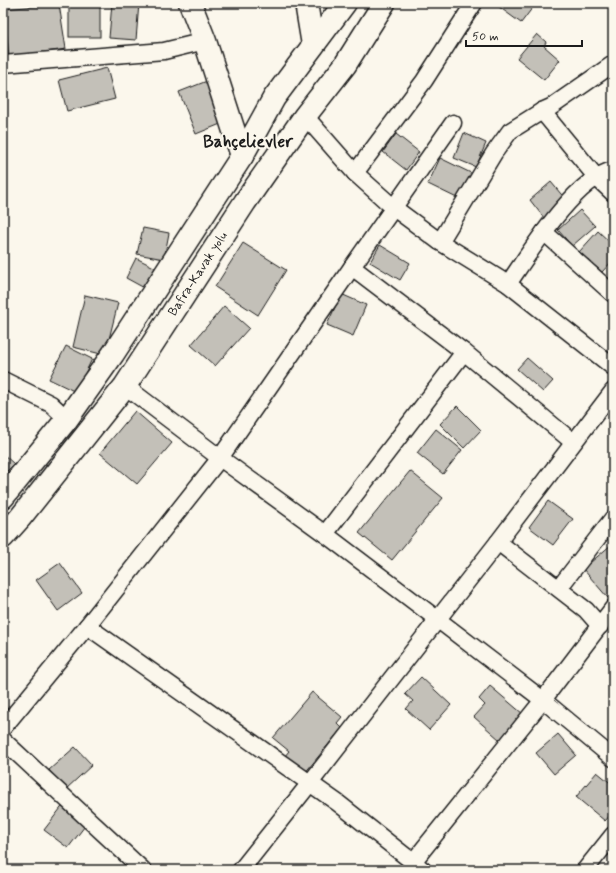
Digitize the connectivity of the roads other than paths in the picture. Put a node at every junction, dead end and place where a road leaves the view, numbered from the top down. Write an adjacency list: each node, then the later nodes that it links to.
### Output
1 (190, 3): 6 (main road)
2 (306, 3): 7 (main road)
3 (345, 3): 7 (main road)
4 (384, 3): 10 (main road, Bafra-Kavak yolu)
5 (474, 3): 16 (street)
6 (204, 41): 8 (street); 14 (main road)
7 (313, 46): 10 (main road); 14 (main road)
8 (3, 64)
9 (613, 64): 11 (street)
10 (345, 65): 12 (main road, Bafra-Kavak yolu)
11 (542, 111): 17 (street); 21 (street)
12 (305, 116): 16 (street); 28 (main road, Bafra-Kavak yolu)
13 (453, 123): 19 (street)
14 (242, 156): 30 (main road)
15 (613, 170): 17 (street)
16 (355, 173): 19 (street)
17 (597, 178): 18 (street); 20 (street)
18 (613, 193)
19 (394, 208): 21 (street); 22 (street)
20 (544, 232): 23 (street); 24 (street)
21 (440, 242): 23 (street)
22 (352, 267): 25 (street); 32 (street)
23 (508, 284): 26 (street)
24 (613, 294)
25 (464, 352): 31 (street); 35 (street)
26 (613, 367)
27 (3, 380): 30 (street)
28 (125, 386): 32 (street); 36 (main road, Bafra-Kavak yolu)
29 (613, 390): 31 (street)
30 (67, 419): 33 (main road)
31 (573, 442): 37 (street)
32 (220, 458): 35 (street); 41 (street)
33 (3, 497)
34 (613, 518): 38 (street)
35 (325, 534): 40 (street)
36 (3, 538)
37 (498, 542): 38 (street); 40 (street)
38 (559, 588): 42 (street)
39 (613, 608): 42 (street)
40 (437, 619): 43 (street); 47 (street)
41 (87, 626): 44 (street); 47 (street)
42 (600, 626): 43 (street)
43 (543, 700): 46 (street); 49 (street)
44 (3, 728)
45 (3, 740): 50 (street)
46 (613, 758)
47 (310, 783): 49 (street); 51 (street)
48 (613, 835): 52 (street)
49 (418, 866)
50 (144, 870)
51 (240, 870)
52 (585, 870)

